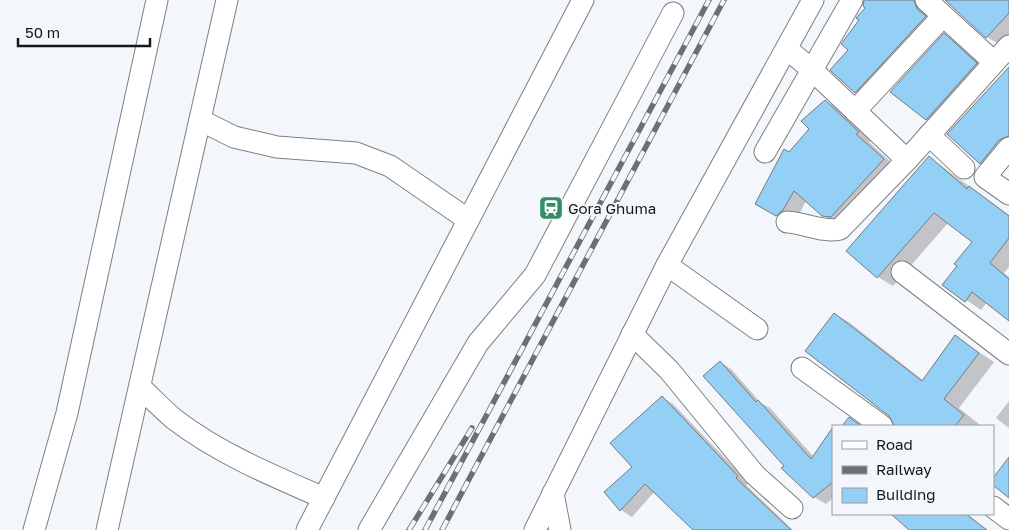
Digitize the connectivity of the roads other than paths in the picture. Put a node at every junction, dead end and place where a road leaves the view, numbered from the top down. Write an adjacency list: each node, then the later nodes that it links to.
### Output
1 (157, 0): 36 (street)
2 (227, 0): 14 (street)
3 (583, 0): 21 (street)
4 (813, 0): 10 (street)
5 (852, 0): 12 (street)
6 (926, 0): 8 (street)
7 (673, 13): 39 (street)
8 (943, 16): 11 (street); 13 (street)
9 (1009, 46): 11 (street)
10 (787, 49): 12 (street); 23 (street)
11 (994, 62): 15 (street)
12 (811, 69): 13 (street); 17 (street)
13 (855, 111): 18 (street)
14 (200, 120): 21 (street); 29 (street)
15 (929, 135): 18 (street); 19 (street)
16 (1009, 148): 20 (street)
17 (765, 152)
18 (906, 160): 22 (street)
19 (964, 168)
20 (1009, 194)
21 (467, 219): 32 (street)
22 (787, 222)
23 (667, 265): 25 (street); 26 (street)
24 (902, 272): 27 (street)
25 (757, 329)
26 (632, 334): 31 (street); 33 (street)
27 (1009, 354)
28 (802, 368): 30 (street)
29 (140, 387): 32 (street); 37 (street)
30 (881, 425)
31 (553, 493): 40 (street); 41 (street)
32 (324, 498): 38 (street)
33 (792, 508)
34 (994, 508): 35 (street)
35 (1009, 519)
36 (34, 530)
37 (107, 530)
38 (307, 530)
39 (369, 530)
40 (535, 530)
41 (560, 530)

